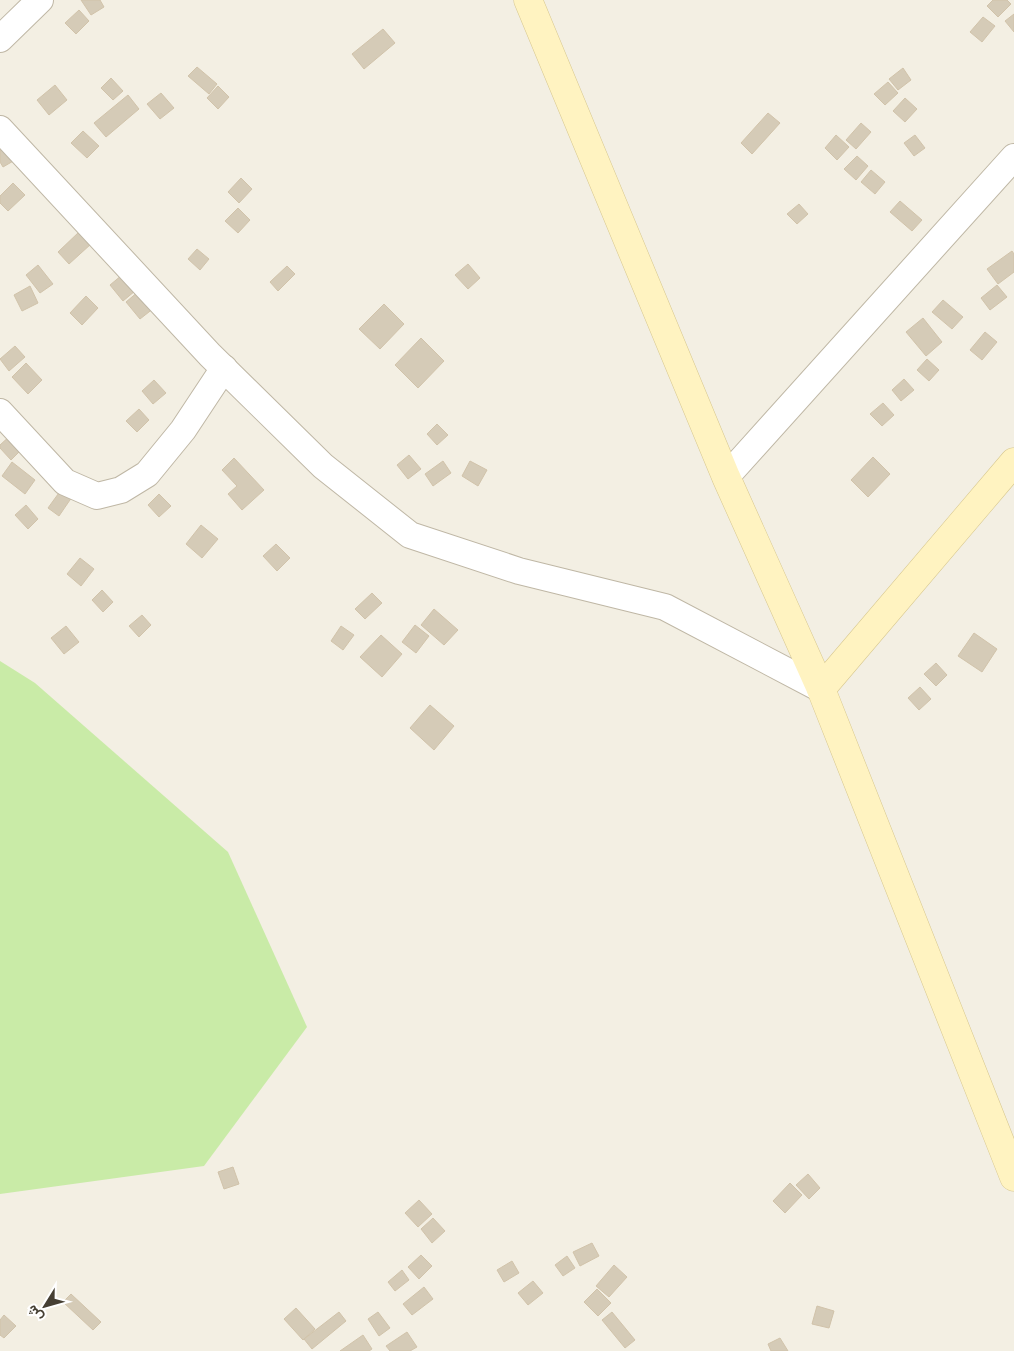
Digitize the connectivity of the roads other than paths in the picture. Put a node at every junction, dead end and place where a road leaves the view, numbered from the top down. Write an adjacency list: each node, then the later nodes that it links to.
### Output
1 (40, 0): 3 (street)
2 (528, 0): 9 (main road)
3 (0, 39)
4 (0, 129): 6 (street)
5 (1014, 158): 9 (street)
6 (224, 368): 7 (street); 10 (street)
7 (0, 412)
8 (1014, 462): 10 (main road)
9 (726, 477): 10 (main road)
10 (821, 689): 11 (main road)
11 (1014, 1177)

